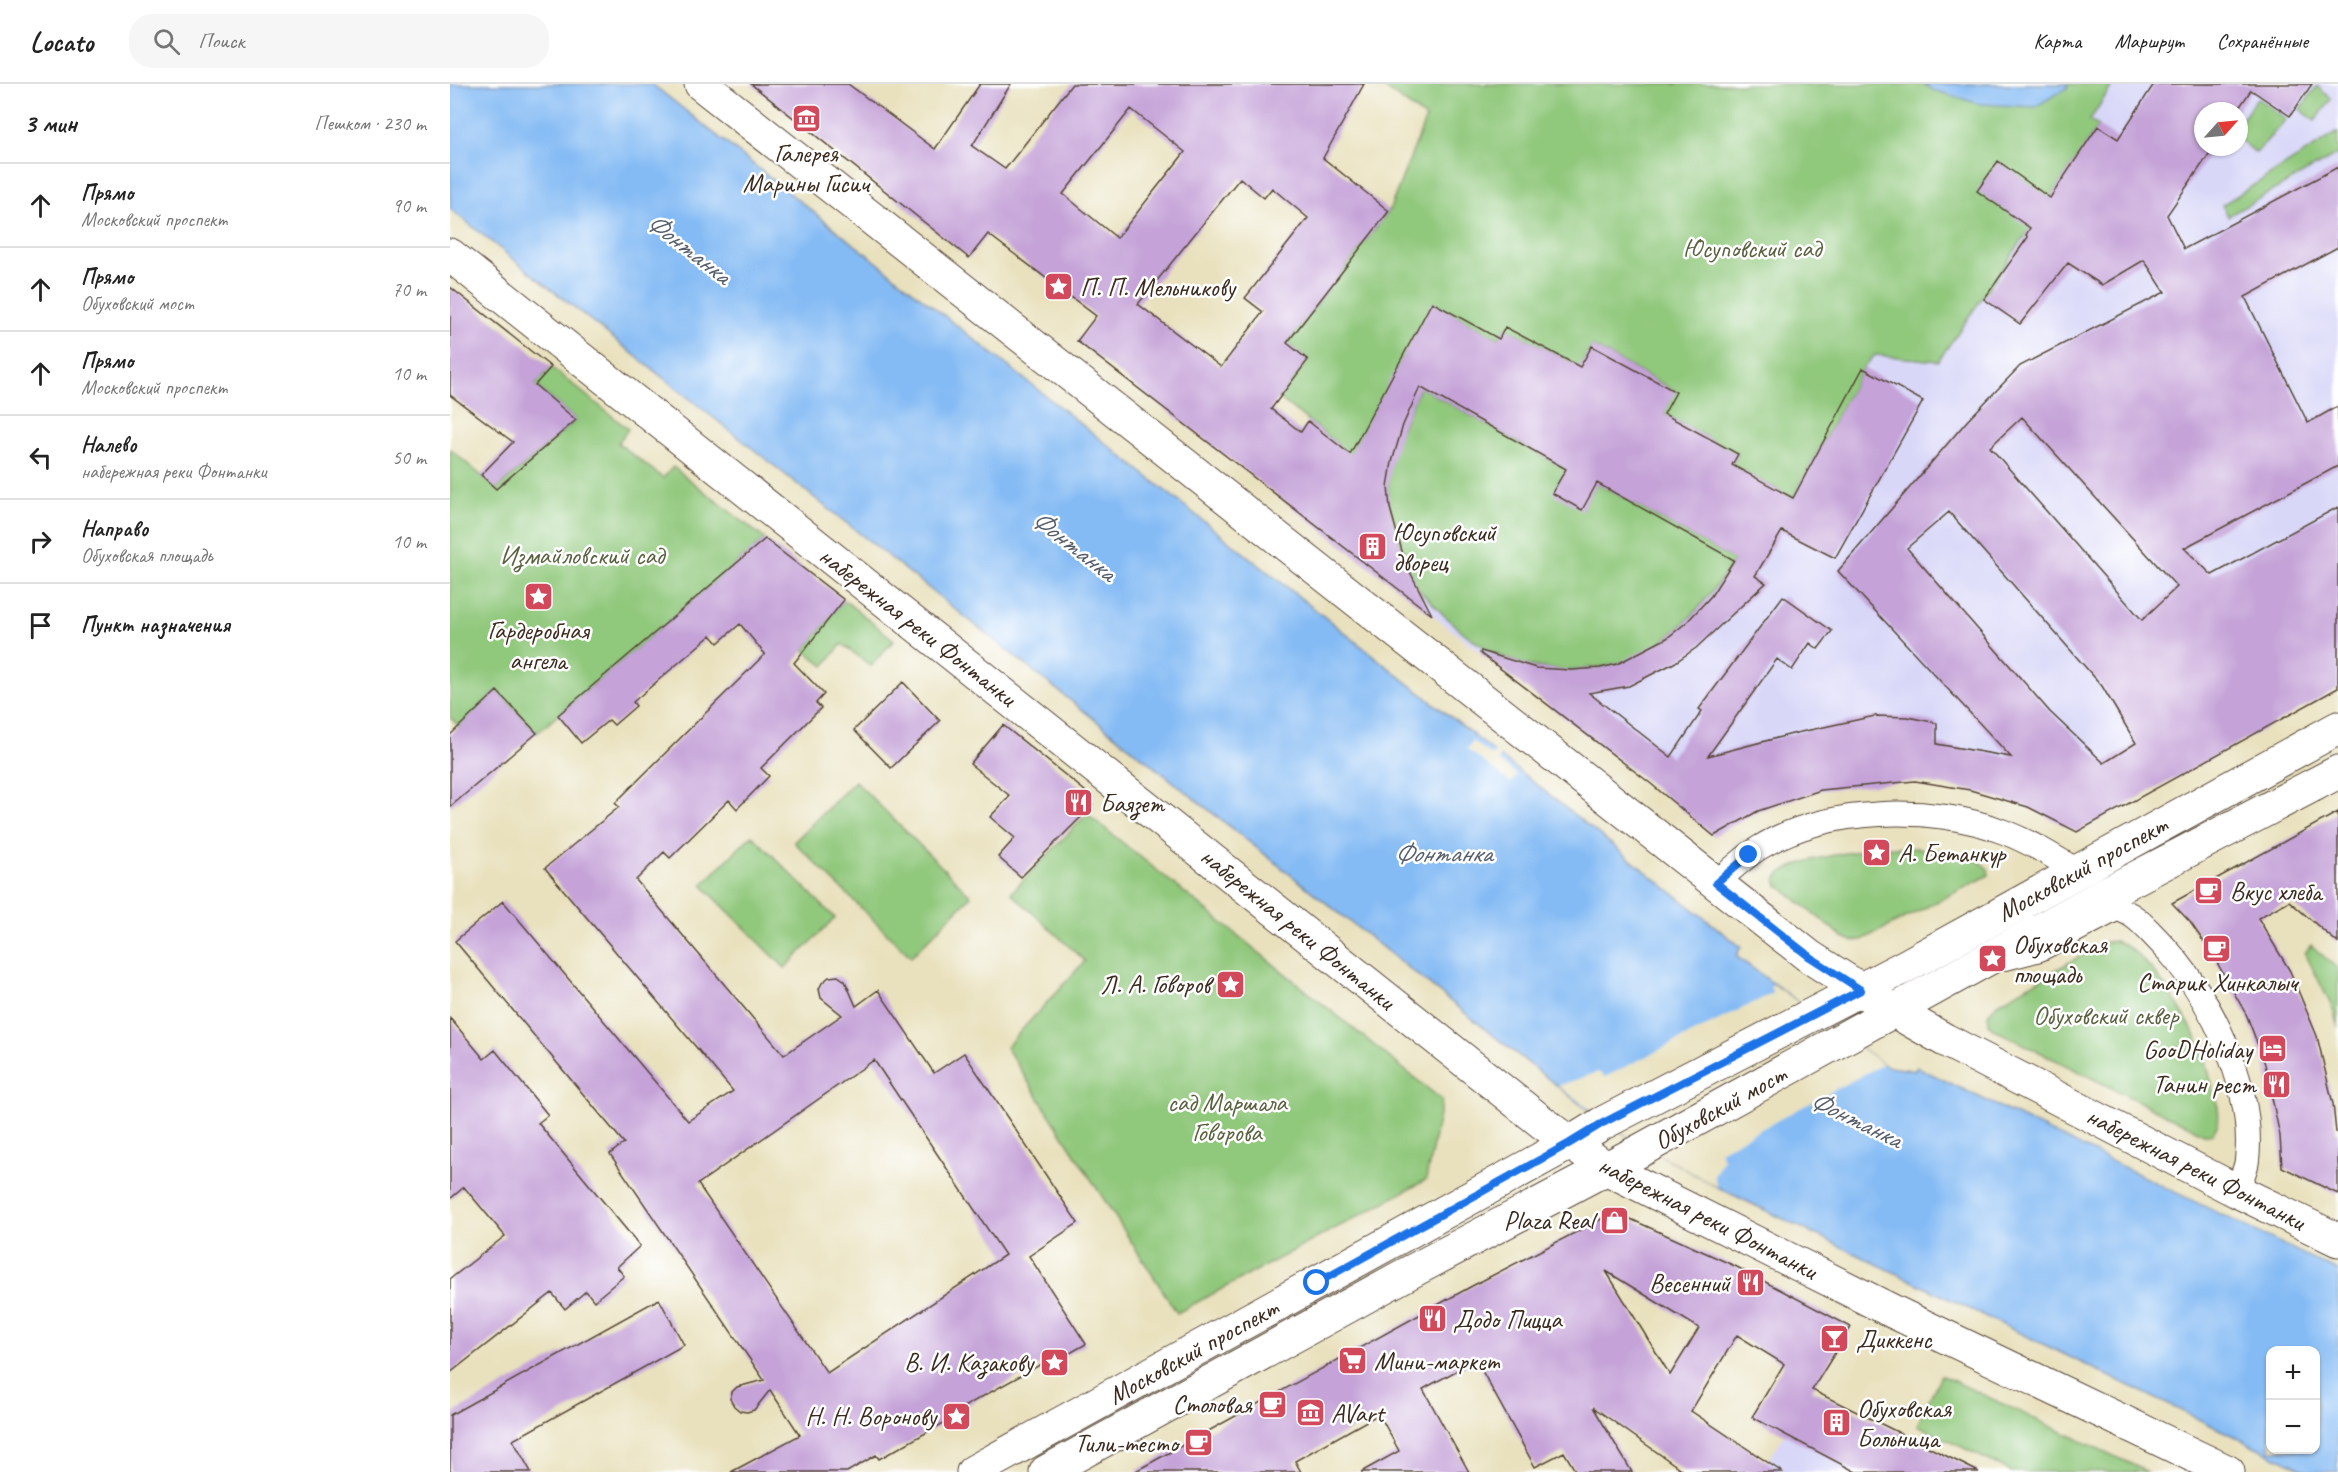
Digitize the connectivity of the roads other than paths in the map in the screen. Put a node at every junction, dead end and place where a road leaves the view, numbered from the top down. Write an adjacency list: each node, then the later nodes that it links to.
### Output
1 (701, 84): 6 (main road, набережная реки Фонтанки)
2 (450, 255): 13 (main road, набережная реки Фонтанки)
3 (2338, 728): 5 (main road, Московский проспект)
4 (2338, 772): 7 (main road, Московский проспект)
5 (2077, 872): 6 (street); 8 (main road, Московский проспект)
6 (1716, 883): 8 (main road, набережная реки Фонтанки)
7 (1972, 968): 10 (main road, Московский проспект); 16 (street)
8 (1861, 990): 9 (main road, Московский проспект); 10 (main road, набережная реки Фонтанки)
9 (1826, 1007): 12 (main road, Обуховский мост)
10 (1894, 1011): 11 (main road, Московский проспект); 16 (main road, набережная реки Фонтанки)
11 (1860, 1029): 14 (main road, Обуховский мост)
12 (1601, 1124): 13 (main road, Московский проспект)
13 (1570, 1143): 15 (main road, набережная реки Фонтанки); 18 (main road, Московский проспект)
14 (1643, 1149): 15 (main road, Московский проспект)
15 (1606, 1168): 19 (main road, Московский проспект); 20 (main road, набережная реки Фонтанки)
16 (2237, 1191): 17 (main road, набережная реки Фонтанки)
17 (2338, 1239)
18 (973, 1472)
19 (1046, 1472)
20 (2228, 1472)

